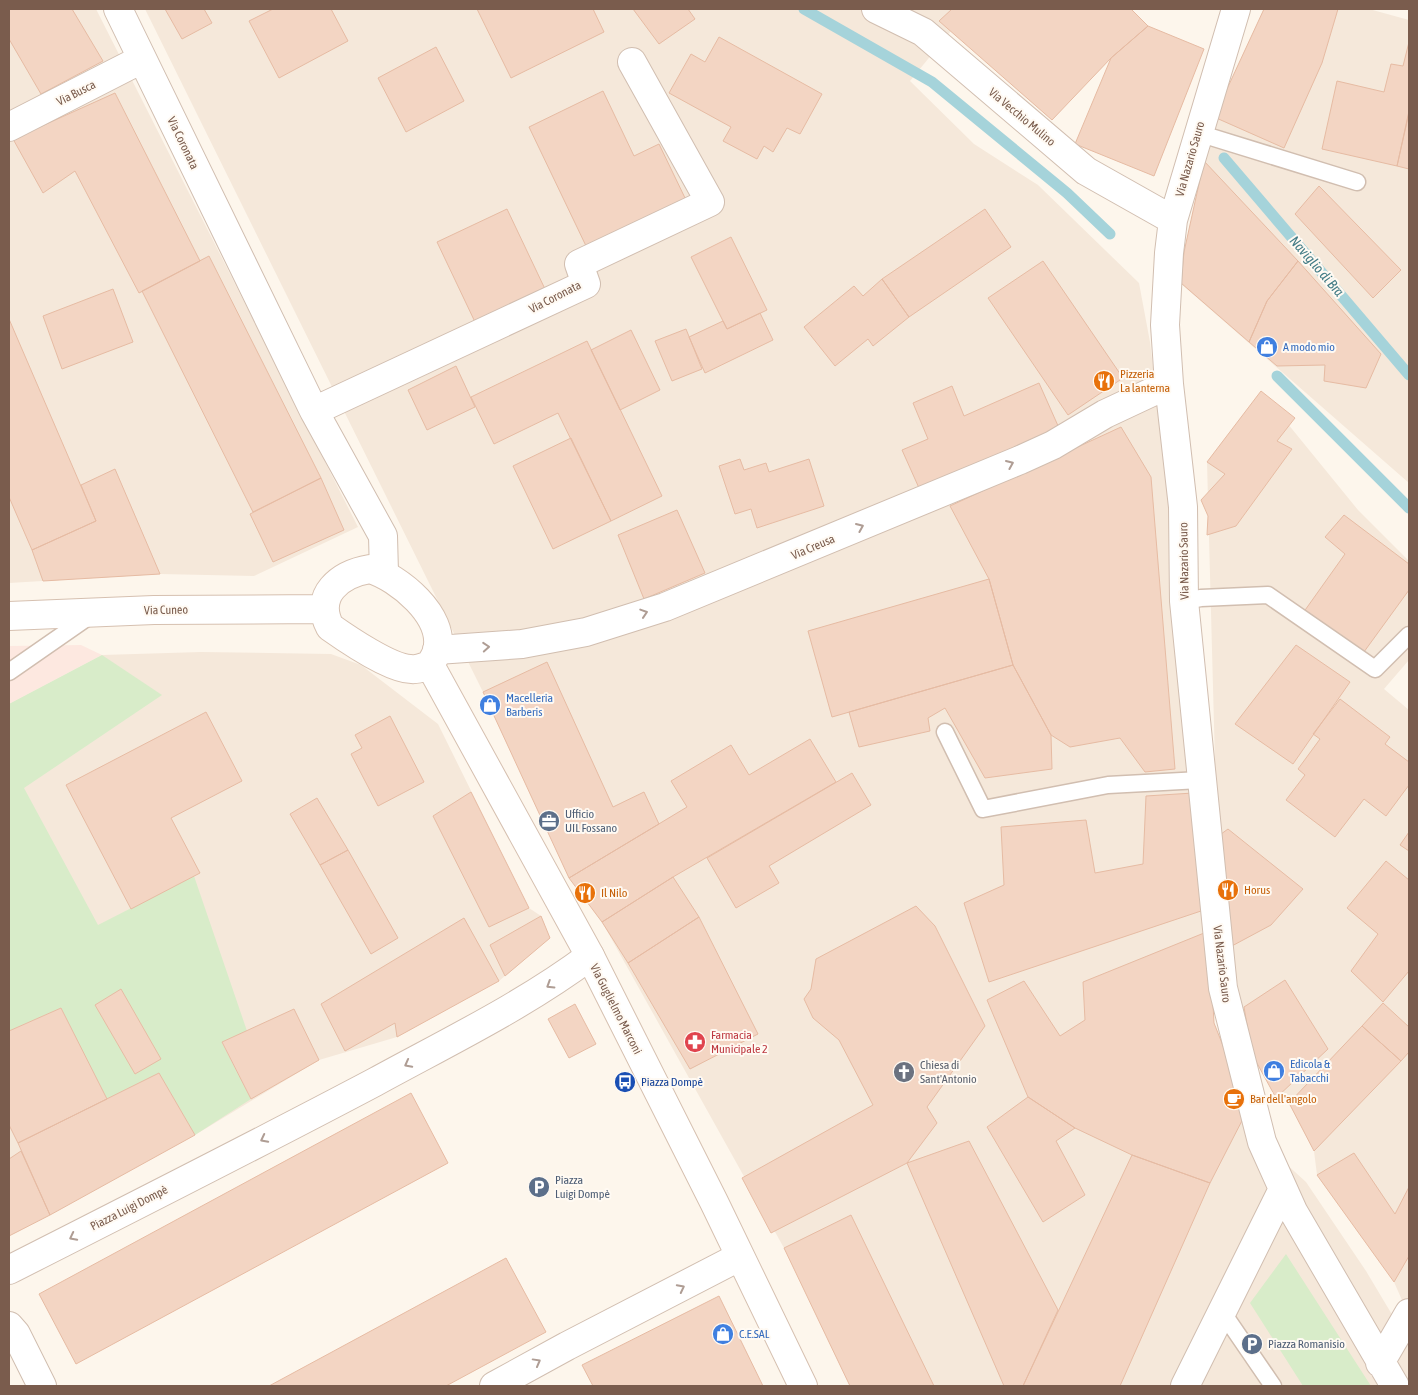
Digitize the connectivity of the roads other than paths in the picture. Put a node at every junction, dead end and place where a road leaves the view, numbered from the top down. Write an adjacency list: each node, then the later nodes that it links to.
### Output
1 (118, 9): 4 (street, Via Coronata)
2 (876, 9): 9 (street, Via Vecchio Mulino)
3 (1236, 9): 7 (street, Via Nazario Sauro)
4 (142, 59): 6 (street, Via Busca); 11 (street, Via Coronata)
5 (632, 62): 11 (street, Via Coronata)
6 (9, 127)
7 (1198, 133): 8 (lane); 9 (street, Via Nazario Sauro)
8 (1357, 182)
9 (1173, 220): 10 (street, Via Nazario Sauro)
10 (1169, 384): 13 (street, Via Nazario Sauro); 18 (street, Via Creusa, one-way to 10)
11 (314, 411): 12 (street, Via Coronata)
12 (384, 573): 14 (street); 18 (street)
13 (1184, 602): 17 (lane); 21 (street, Via Nazario Sauro)
14 (324, 609): 15 (street, Via Cuneo); 18 (street)
15 (94, 612): 16 (street, Via Cuneo); 19 (lane)
16 (9, 616)
17 (1409, 635)
18 (434, 658): 22 (street, Via Guglielmo Marconi)
19 (9, 672)
20 (945, 732): 21 (lane)
21 (1200, 780): 23 (street, Via Nazario Sauro)
22 (590, 956): 24 (street, Via Guglielmo Marconi); 25 (street, Piazza Luigi Dompè, one-way to 25)
23 (1283, 1189): 26 (street); 29 (street)
24 (739, 1257): 31 (street, one-way to 24); 32 (street, Via Guglielmo Marconi)
25 (9, 1270)
26 (1223, 1313): 33 (street); 34 (lane)
27 (1409, 1313): 29 (street)
28 (9, 1326): 30 (street)
29 (1380, 1362): 35 (street)
30 (42, 1386)
31 (494, 1386)
32 (804, 1386)
33 (1185, 1386)
34 (1272, 1386)
35 (1395, 1386)

